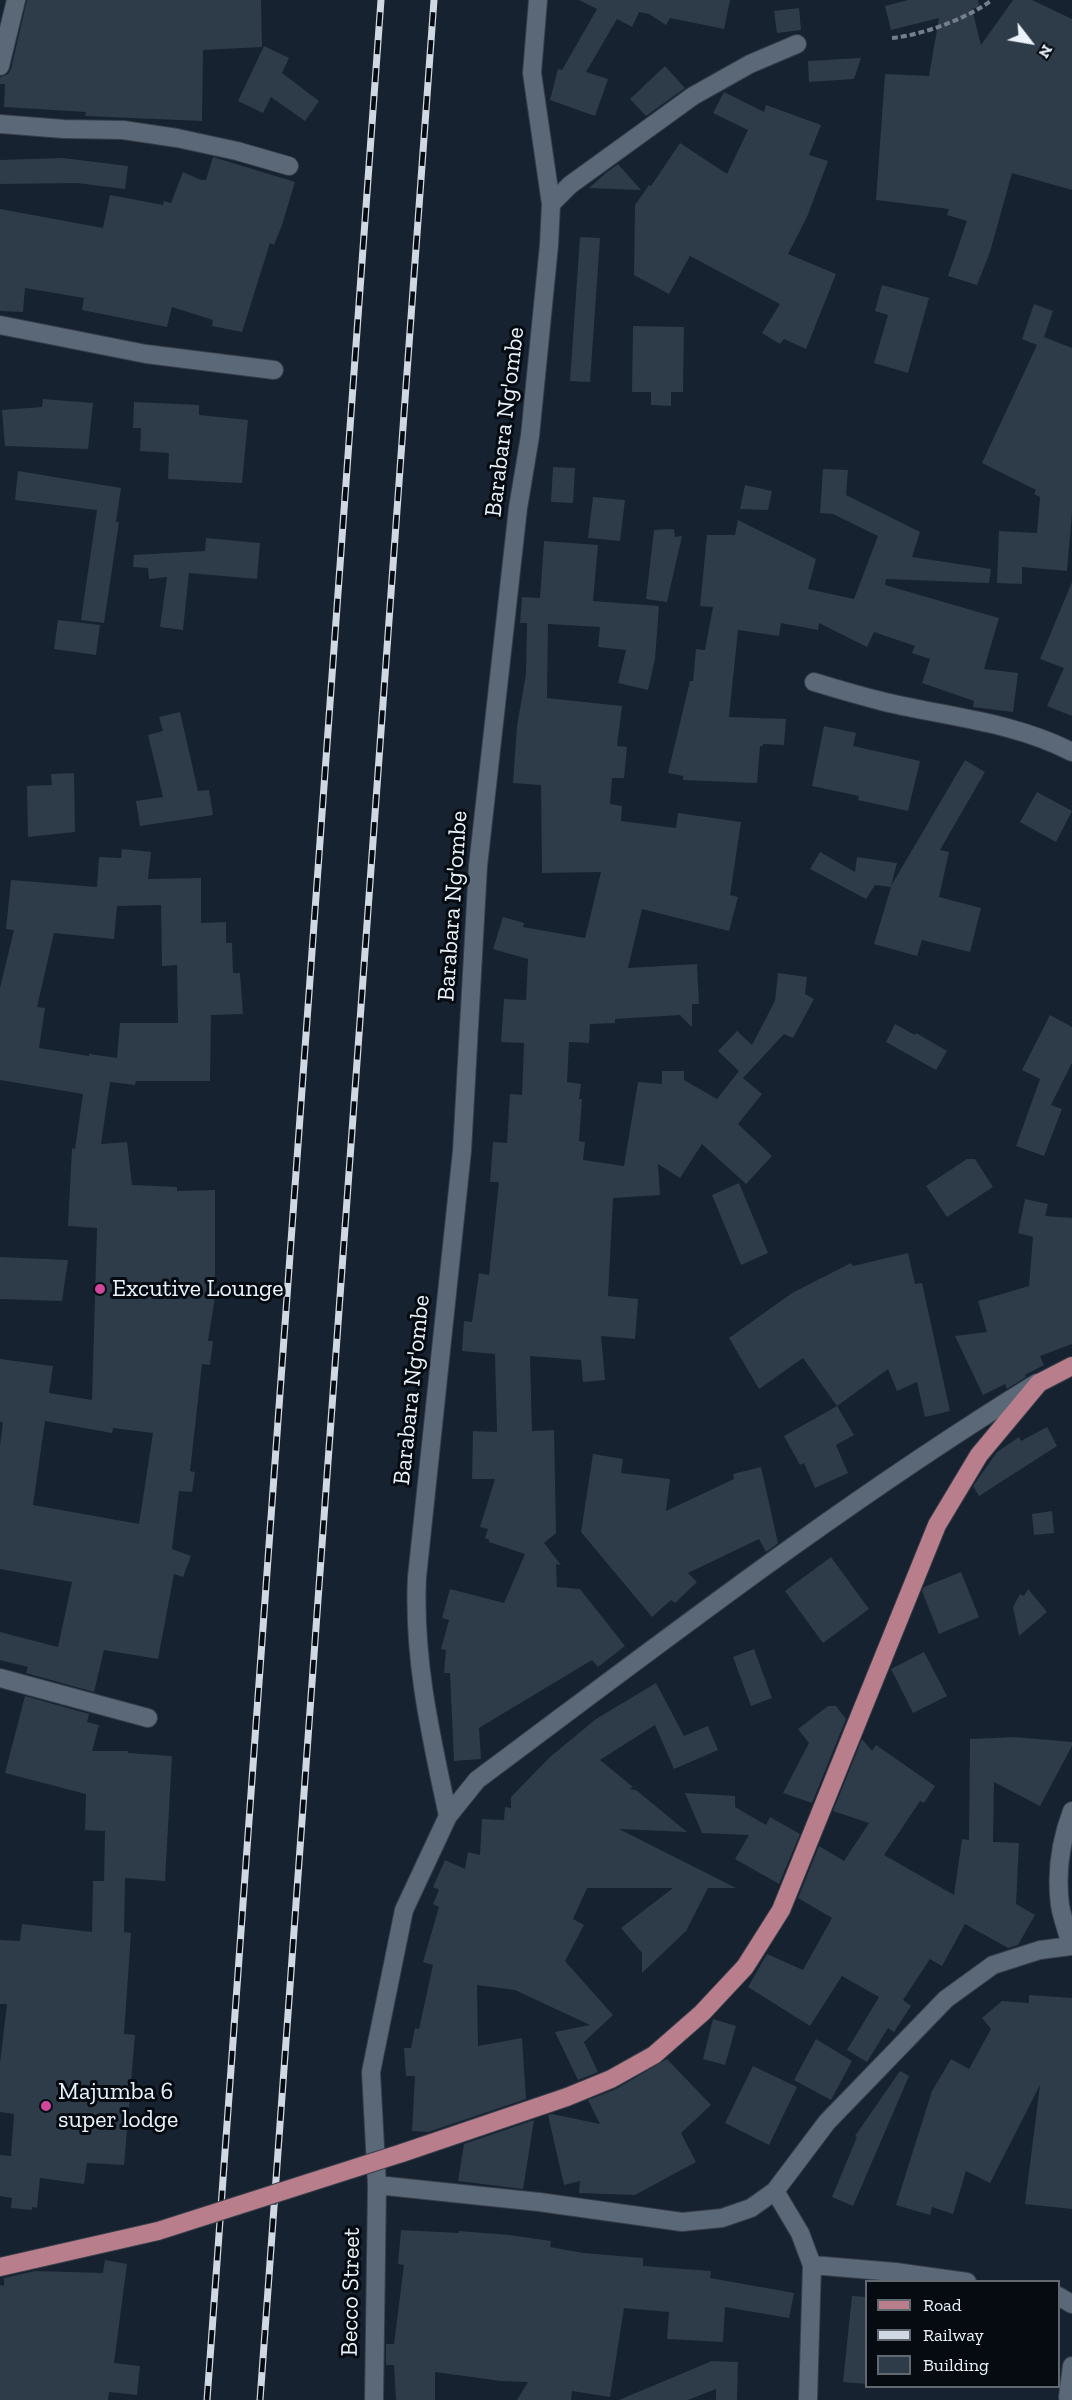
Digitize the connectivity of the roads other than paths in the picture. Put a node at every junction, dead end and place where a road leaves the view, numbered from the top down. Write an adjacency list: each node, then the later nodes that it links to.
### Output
1 (16, 0): 4 (street)
2 (538, 0): 7 (street, Barabara Ng'ombe)
3 (797, 44): 7 (street)
4 (0, 66)
5 (0, 124): 6 (street)
6 (289, 166)
7 (551, 204): 17 (street, Barabara Ng'ombe)
8 (0, 325): 9 (street)
9 (274, 370)
10 (813, 682): 11 (street)
11 (1072, 752)
12 (1072, 1366): 13 (main road)
13 (1039, 1383): 17 (street, Becco Street); 22 (main road, bridge)
14 (0, 1678): 15 (street)
15 (148, 1718)
16 (1072, 1811): 18 (street)
17 (448, 1816): 19 (street, Becco Street)
18 (1072, 1946): 20 (street)
19 (377, 2185): 20 (street); 26 (street, Becco Street)
20 (775, 2191): 21 (street)
21 (812, 2265): 23 (street); 27 (street)
22 (0, 2267)
23 (953, 2280)
24 (1072, 2367): 25 (street)
25 (1068, 2397)
26 (374, 2400)
27 (808, 2400)

